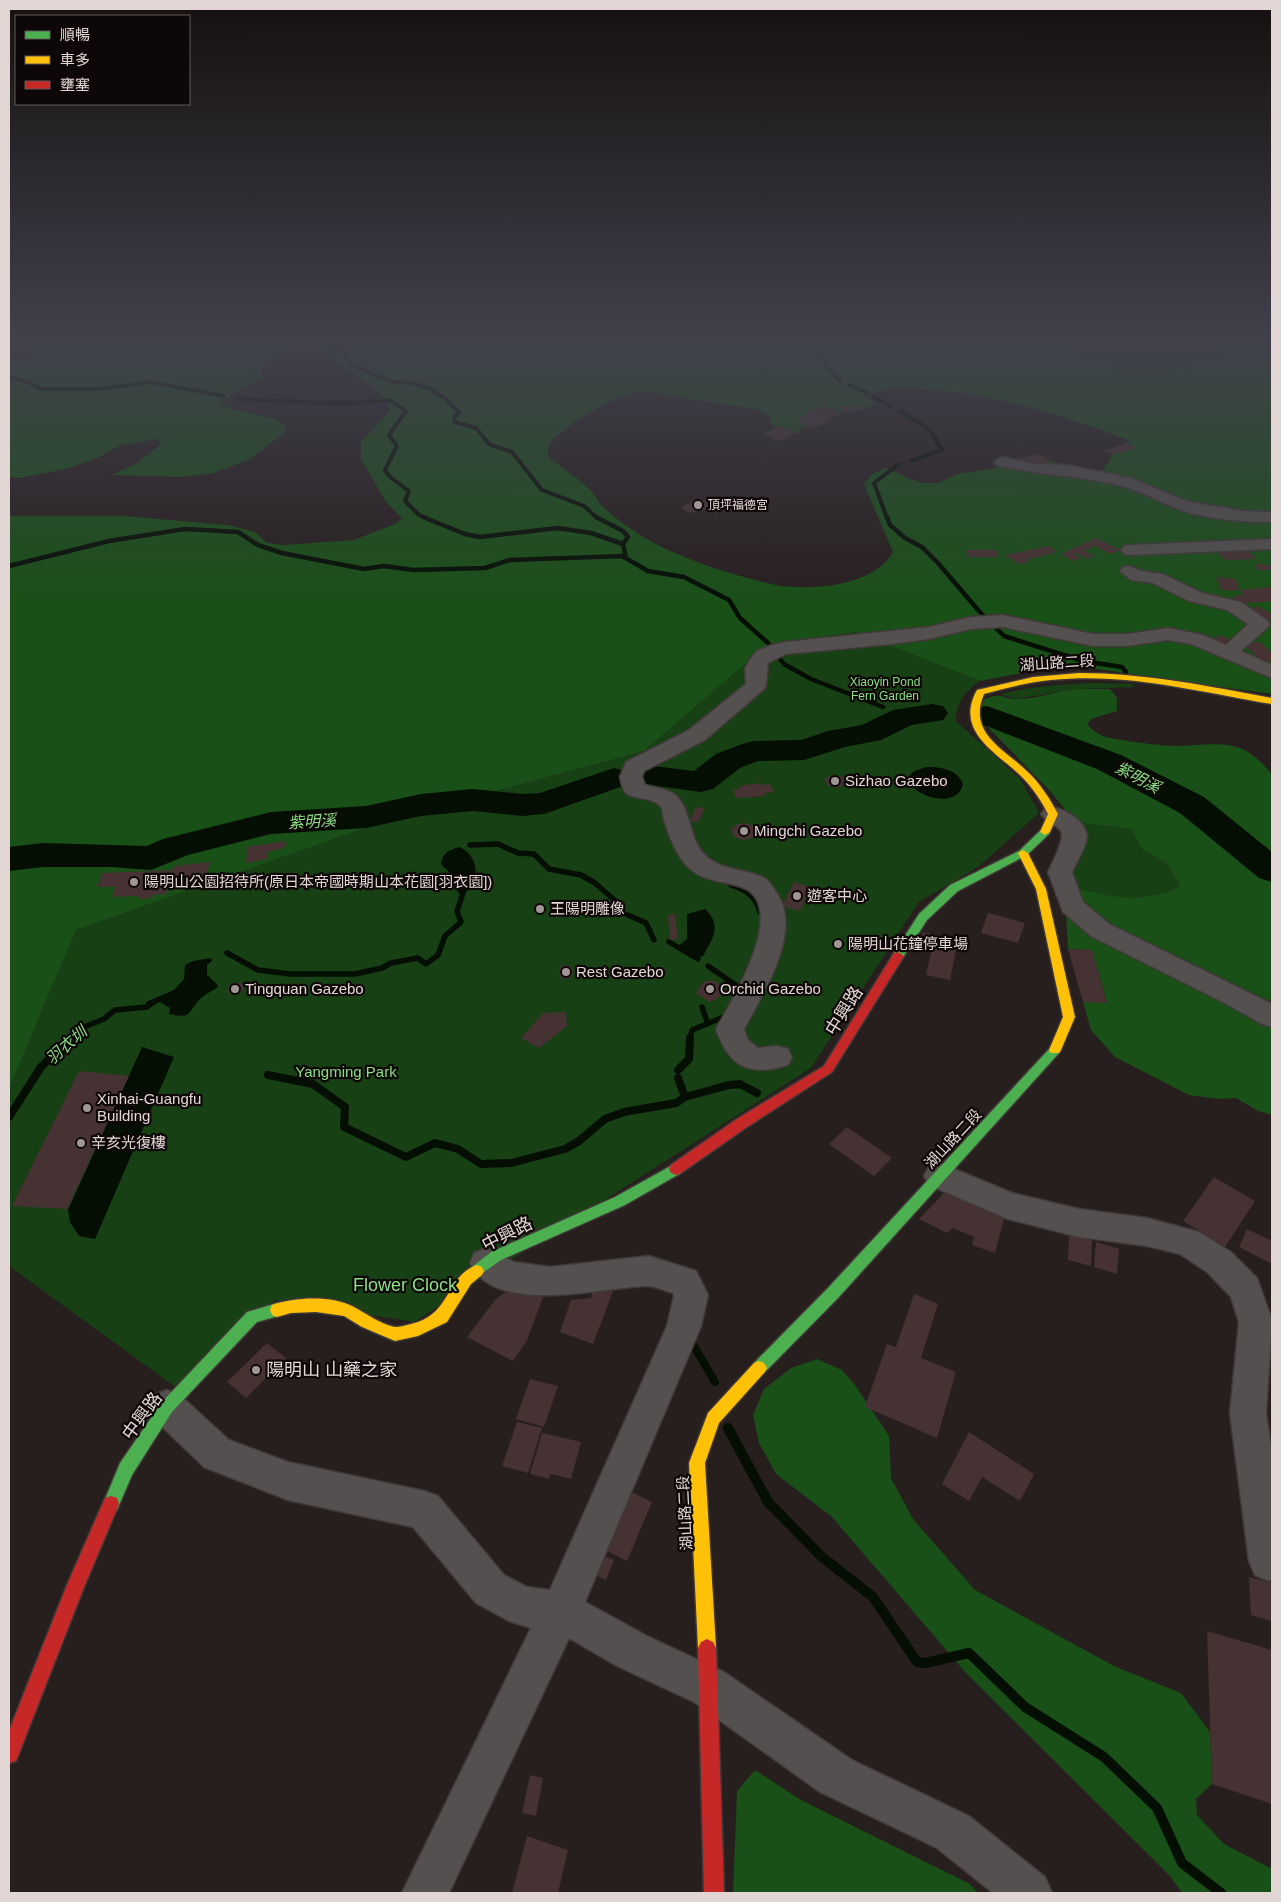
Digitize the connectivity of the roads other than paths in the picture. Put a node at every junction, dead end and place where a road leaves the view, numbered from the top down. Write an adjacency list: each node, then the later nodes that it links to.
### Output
1 (1002, 462): 2 (street)
2 (1272, 517)
3 (1272, 544): 4 (street)
4 (1130, 550)
5 (1129, 571): 6 (street)
6 (1266, 622): 7 (street)
7 (1228, 652): 8 (street); 13 (street)
8 (1272, 672)
9 (1272, 701): 10 (street, 湖山路二段)
10 (1053, 814): 11 (street); 12 (street)
11 (1023, 853): 14 (street, 湖山路二段); 15 (street, 中興路)
12 (1272, 1017)
13 (778, 1057)
14 (940, 1176): 16 (street); 20 (street, 湖山路二段)
15 (486, 1263): 17 (street, 中興路); 19 (street)
16 (1259, 1298): 18 (street)
17 (167, 1407): 19 (street); 21 (street, 中興路)
18 (1269, 1561)
19 (561, 1611): 20 (street); 22 (street)
20 (709, 1687): 23 (street, 湖山路二段); 24 (street)
21 (9, 1754)
22 (425, 1893)
23 (714, 1893)
24 (1029, 1893)

